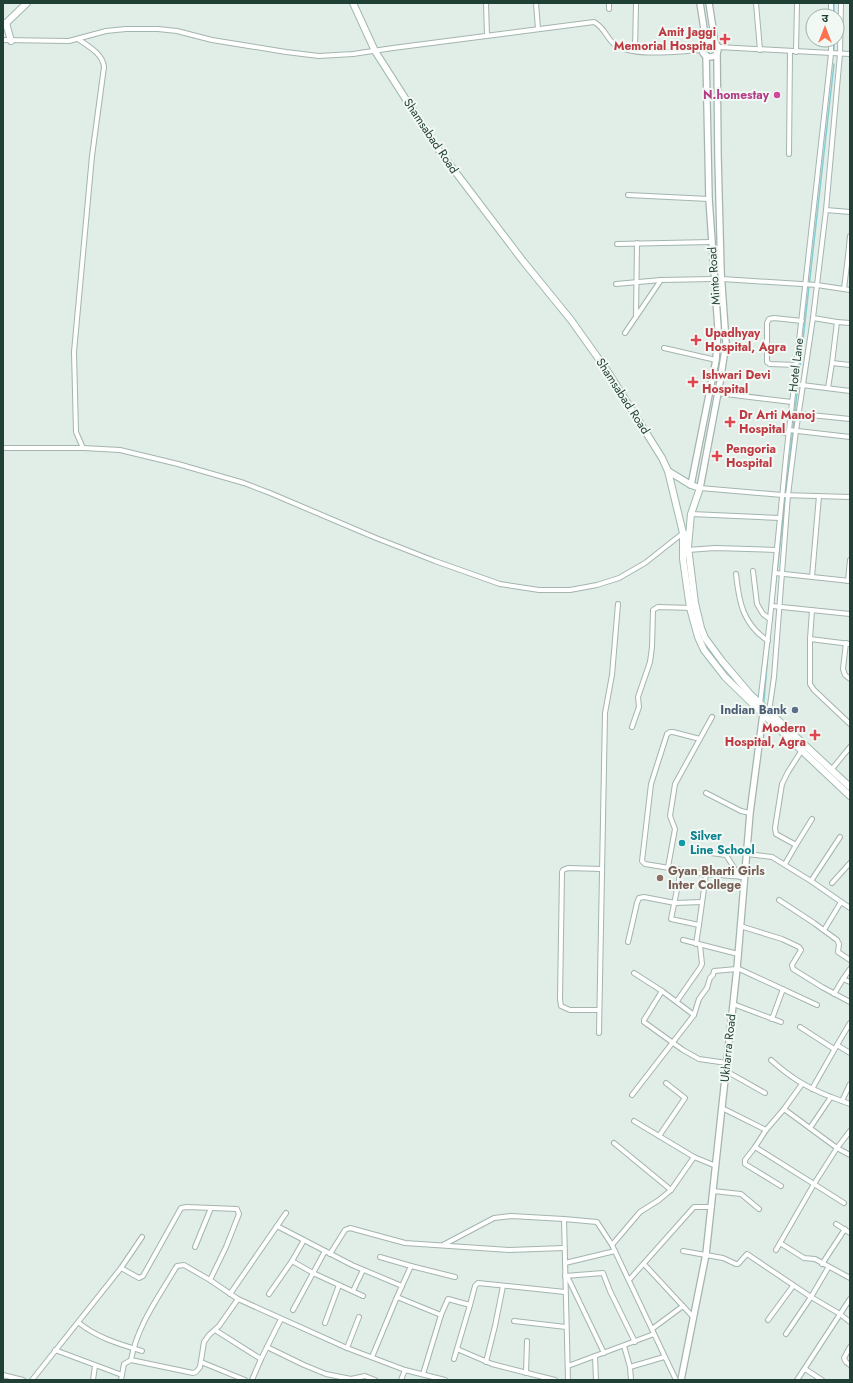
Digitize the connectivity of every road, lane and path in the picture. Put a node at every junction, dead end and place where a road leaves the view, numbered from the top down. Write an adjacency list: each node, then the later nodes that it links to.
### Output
1 (27, 3): 13 (main road)
2 (353, 3): 23 (main road, Shamsabad Road)
3 (486, 3): 15 (street)
4 (536, 3): 14 (street)
5 (609, 3): 12 (street)
6 (636, 3): 24 (street)
7 (700, 3): 19 (street)
8 (709, 3): 20 (street, Minto Road)
9 (756, 3): 22 (street)
10 (797, 3): 26 (street)
11 (841, 3): 29 (street)
12 (609, 9)
13 (5, 25): 18 (main road)
14 (538, 29): 15 (street); 24 (street)
15 (487, 36): 23 (street)
16 (78, 39): 18 (street); 23 (street); 75 (street)
17 (3, 40): 18 (street)
18 (11, 41)
19 (706, 42): 20 (street); 27 (street)
20 (716, 48): 22 (street); 27 (street); 42 (street, Minto Road)
21 (831, 48): 28 (street, Hotel Lane)
22 (760, 50): 25 (street)
23 (375, 51): 76 (main road, Shamsabad Road)
24 (635, 51): 27 (street)
25 (790, 52): 26 (street); 31 (street)
26 (796, 52): 28 (street)
27 (704, 53): 33 (street, Minto Road)
28 (831, 54): 29 (street); 46 (street, Hotel Lane)
29 (840, 54): 30 (street); 34 (street)
30 (850, 54)
31 (788, 154)
32 (628, 195): 33 (street)
33 (709, 199): 37 (street, Minto Road)
34 (826, 210): 35 (street); 47 (street)
35 (850, 212)
36 (850, 236): 40 (street)
37 (712, 242): 38 (street); 41 (street, Minto Road)
38 (637, 243): 39 (street); 44 (street)
39 (617, 244)
40 (849, 256): 48 (street)
41 (713, 279): 43 (street); 57 (street, Minto Road)
42 (722, 279): 46 (street); 65 (street, Minto Road)
43 (661, 280): 44 (street); 50 (street)
44 (636, 282): 45 (street); 50 (street)
45 (616, 284)
46 (806, 284): 47 (street); 52 (street, Hotel Lane)
47 (817, 285): 48 (street); 51 (street)
48 (844, 289): 49 (street)
49 (850, 290)
50 (636, 317): 55 (street)
51 (813, 318): 53 (street); 62 (street)
52 (802, 321): 59 (street, Hotel Lane); 59 (street)
53 (837, 322): 54 (street); 58 (street)
54 (850, 323)
55 (625, 333)
56 (664, 348): 57 (street)
57 (716, 360): 77 (street, Minto Road)
58 (832, 363): 60 (street); 63 (street)
59 (796, 365): 61 (street, Hotel Lane)
60 (850, 365)
61 (794, 384): 62 (street); 66 (street, Hotel Lane)
62 (803, 385): 63 (street); 68 (street)
63 (828, 388): 64 (street)
64 (850, 390)
65 (717, 393): 66 (street); 78 (street, Minto Road)
66 (792, 402): 67 (street, Hotel Lane)
67 (790, 413): 68 (street); 71 (street, Hotel Lane)
68 (799, 414): 69 (street); 72 (street)
69 (850, 419)
70 (742, 427): 71 (street)
71 (789, 431): 72 (street); 79 (street, Hotel Lane)
72 (796, 431): 73 (street); 79 (street)
73 (850, 437)
74 (3, 448): 75 (street)
75 (83, 448): 84 (street)
76 (668, 471): 77 (main road); 84 (main road, Shamsabad Road)
77 (691, 485): 78 (main road)
78 (700, 488): 79 (street); 82 (main road, Minto Road)
79 (786, 495): 80 (street); 83 (street, Hotel Lane); 90 (street)
80 (819, 496): 81 (street); 91 (street)
81 (850, 497)
82 (691, 514): 83 (street); 84 (main road, Minto Road)
83 (780, 518): 86 (street, Hotel Lane)
84 (686, 533): 85 (main road, Shamsabad Road); 95 (main road, Shamsabad Road)
85 (688, 550): 86 (street); 95 (main road, Shamsabad Road)
86 (777, 550): 90 (street, Hotel Lane)
87 (850, 560): 92 (street)
88 (753, 571): 98 (street)
89 (736, 574): 100 (street)
90 (779, 574): 91 (street); 94 (street); 94 (street, Hotel Lane)
91 (812, 577): 92 (street)
92 (849, 581)
93 (618, 604): 124 (street)
94 (776, 607): 96 (street); 98 (street, Hotel Lane); 104 (street)
95 (693, 608): 103 (main road, Shamsabad Road); 104 (main road, Shamsabad Road); 107 (street)
96 (812, 610): 97 (street); 99 (street)
97 (850, 614)
98 (770, 619): 100 (street, Hotel Lane)
99 (810, 639): 101 (street); 106 (street)
100 (768, 641): 103 (street, Hotel Lane)
101 (848, 644): 102 (street)
102 (850, 679)
103 (760, 704): 104 (main road, Shamsabad Road)
104 (766, 715): 110 (main road, Shamsabad Road); 111 (main road, Shamsabad Road); 115 (street, Ukharra Road)
105 (712, 717): 108 (street)
106 (850, 724)
107 (632, 727)
108 (700, 739): 123 (street); 123 (street)
109 (850, 747): 111 (street)
110 (802, 750): 114 (main road, Shamsabad Road); 118 (street)
111 (832, 769): 112 (main road, Shamsabad Road)
112 (850, 787)
113 (706, 793): 115 (street)
114 (850, 796)
115 (750, 813): 120 (street, Ukharra Road)
116 (812, 819): 118 (street)
117 (840, 837): 128 (street)
118 (796, 845): 122 (street)
119 (695, 851): 127 (street)
120 (747, 854): 122 (street); 127 (street, Ukharra Road)
121 (850, 863): 129 (street)
122 (785, 864): 128 (street)
123 (668, 867): 125 (street)
124 (601, 869): 156 (street); 156 (street)
125 (681, 870): 126 (street); 134 (street)
126 (706, 874): 127 (street); 131 (street)
127 (742, 877): 137 (street, Ukharra Road)
128 (811, 880): 132 (street)
129 (832, 883)
130 (779, 900): 138 (street)
131 (702, 902): 134 (street); 136 (street)
132 (841, 902): 135 (street); 138 (street)
133 (850, 902): 135 (street)
134 (675, 903): 136 (street); 140 (street)
135 (848, 907)
136 (699, 925): 141 (street)
137 (740, 926): 142 (street, Ukharra Road); 151 (street)
138 (824, 930): 143 (street)
139 (683, 940): 141 (street)
140 (628, 942)
141 (698, 945): 142 (street); 152 (street)
142 (738, 954): 144 (street, Ukharra Road)
143 (850, 960)
144 (737, 969): 149 (street); 154 (street, Ukharra Road); 157 (street)
145 (850, 969): 147 (street)
146 (634, 973): 150 (street)
147 (844, 979): 148 (street); 151 (street)
148 (850, 982)
149 (783, 989): 155 (street); 158 (street)
150 (662, 991): 152 (street); 163 (street)
151 (834, 994): 153 (street)
152 (677, 1001): 157 (street)
153 (850, 1002)
154 (733, 1004): 158 (street); 168 (street, Ukharra Road)
155 (817, 1005)
156 (599, 1010): 162 (street)
157 (694, 1015): 163 (street)
158 (772, 1019): 159 (street)
159 (781, 1022)
160 (850, 1023): 164 (street)
161 (800, 1027): 165 (street)
162 (599, 1032)
163 (672, 1042): 168 (street); 175 (street)
164 (837, 1045): 165 (street); 166 (street)
165 (834, 1049): 173 (street)
166 (850, 1053)
167 (771, 1060): 171 (street)
168 (727, 1063): 169 (street, Ukharra Road)
169 (726, 1070): 174 (street); 179 (street, Ukharra Road)
170 (666, 1083): 185 (street)
171 (802, 1084): 173 (street); 180 (street)
172 (850, 1084): 177 (street)
173 (812, 1089): 176 (street)
174 (765, 1093)
175 (632, 1095)
176 (831, 1097): 177 (street); 182 (street)
177 (842, 1101): 178 (street)
178 (850, 1104)
179 (722, 1108): 183 (street); 191 (street, Ukharra Road)
180 (784, 1109): 182 (street); 183 (street)
181 (634, 1121): 185 (street)
182 (810, 1128): 188 (street)
183 (766, 1130): 187 (street)
184 (849, 1133): 188 (street)
185 (659, 1136): 190 (street)
186 (614, 1143): 194 (street)
187 (754, 1147): 192 (street); 193 (street)
188 (837, 1148): 189 (street); 192 (street)
189 (850, 1155)
190 (694, 1157): 191 (street); 194 (street)
191 (716, 1166): 195 (street, Ukharra Road)
192 (814, 1184): 196 (street); 208 (street)
193 (781, 1186)
194 (671, 1190): 210 (street)
195 (714, 1191): 197 (street, Ukharra Road); 199 (street)
196 (844, 1203)
197 (712, 1206): 218 (street, Ukharra Road); 222 (street)
198 (211, 1208): 211 (street); 225 (street); 232 (street)
199 (759, 1209)
200 (286, 1213): 203 (street)
201 (564, 1219): 209 (street); 210 (street); 212 (street)
202 (836, 1224): 204 (street)
203 (277, 1226): 207 (street); 240 (street)
204 (845, 1229): 205 (street); 223 (street)
205 (850, 1233)
206 (142, 1237): 225 (street)
207 (304, 1240): 214 (street); 220 (street)
208 (780, 1243): 213 (street); 223 (street)
209 (444, 1245): 212 (street); 217 (street)
210 (612, 1245): 215 (street)
211 (195, 1247)
212 (564, 1248): 221 (street)
213 (776, 1250)
214 (325, 1251): 217 (street); 228 (street)
215 (615, 1251): 221 (street); 233 (street)
216 (683, 1251): 218 (street)
217 (330, 1254): 227 (street)
218 (706, 1254): 237 (street); 253 (street, Ukharra Road)
219 (380, 1257): 224 (street)
220 (292, 1261): 228 (street); 241 (street)
221 (565, 1263): 229 (street)
222 (644, 1264): 233 (street); 248 (street)
223 (822, 1264): 226 (street)
224 (411, 1266): 230 (street); 235 (street)
225 (121, 1268): 258 (street)
226 (828, 1268): 231 (street); 244 (street)
227 (363, 1270): 235 (street); 238 (street)
228 (313, 1273): 234 (street); 249 (street)
229 (566, 1276): 239 (street); 266 (street); 275 (street)
230 (455, 1277)
231 (850, 1278)
232 (210, 1280): 240 (street); 269 (street)
233 (629, 1280): 261 (street)
234 (339, 1285): 238 (street); 259 (street)
235 (402, 1286): 243 (street)
236 (503, 1286): 239 (street); 247 (street); 283 (street)
237 (793, 1286): 244 (street); 255 (street)
238 (353, 1291): 242 (street)
239 (565, 1292): 260 (street)
240 (230, 1294): 245 (street)
241 (269, 1294)
242 (363, 1296)
243 (397, 1297): 251 (street); 278 (street)
244 (811, 1297): 250 (street); 264 (street)
245 (238, 1299): 254 (street); 262 (street)
246 (850, 1299): 250 (street)
247 (470, 1305): 251 (street); 272 (street)
248 (683, 1306): 253 (street); 261 (street)
249 (293, 1310)
250 (840, 1314): 257 (street); 288 (street)
251 (441, 1315): 292 (street)
252 (359, 1317): 270 (street)
253 (694, 1318): 309 (street, Ukharra Road)
254 (281, 1319): 268 (street); 270 (street)
255 (768, 1320)
256 (514, 1321): 260 (street)
257 (850, 1322)
258 (79, 1323): 269 (street); 273 (street)
259 (325, 1323)
260 (566, 1327): 286 (street)
261 (652, 1329): 263 (street)
262 (215, 1330): 279 (street); 282 (street)
263 (654, 1334): 266 (street); 277 (street)
264 (786, 1334)
265 (527, 1341): 290 (street)
266 (635, 1342): 267 (street)
267 (624, 1346): 275 (street); 287 (street)
268 (267, 1347): 279 (street); 291 (street)
269 (133, 1348): 274 (street); 281 (street)
270 (347, 1348): 278 (street)
271 (850, 1348): 284 (street)
272 (457, 1349): 280 (street); 283 (street)
273 (55, 1350): 285 (street); 296 (street)
274 (142, 1351)
275 (604, 1353): 276 (street)
276 (595, 1356): 286 (street); 306 (street)
277 (664, 1357): 287 (street); 308 (street)
278 (372, 1358): 289 (street)
279 (260, 1359): 299 (street)
280 (454, 1359)
281 (131, 1360): 282 (street); 294 (street)
282 (200, 1362): 298 (street)
283 (486, 1362): 290 (street)
284 (850, 1365)
285 (95, 1366): 294 (street); 297 (street)
286 (568, 1366): 305 (street)
287 (630, 1367): 307 (street)
288 (805, 1369): 310 (street); 311 (street)
289 (405, 1370): 292 (street); 302 (street)
290 (526, 1373): 304 (street)
291 (326, 1374): 300 (street); 301 (street)
292 (423, 1374): 303 (street)
293 (3, 1375): 295 (street)
294 (121, 1378)
295 (23, 1380)
296 (32, 1380)
297 (93, 1380)
298 (245, 1380)
299 (252, 1380)
300 (324, 1380)
301 (376, 1380)
302 (401, 1380)
303 (445, 1380)
304 (555, 1380)
305 (568, 1380)
306 (596, 1380)
307 (631, 1380)
308 (676, 1380)
309 (681, 1380)
310 (797, 1380)
311 (822, 1380)

